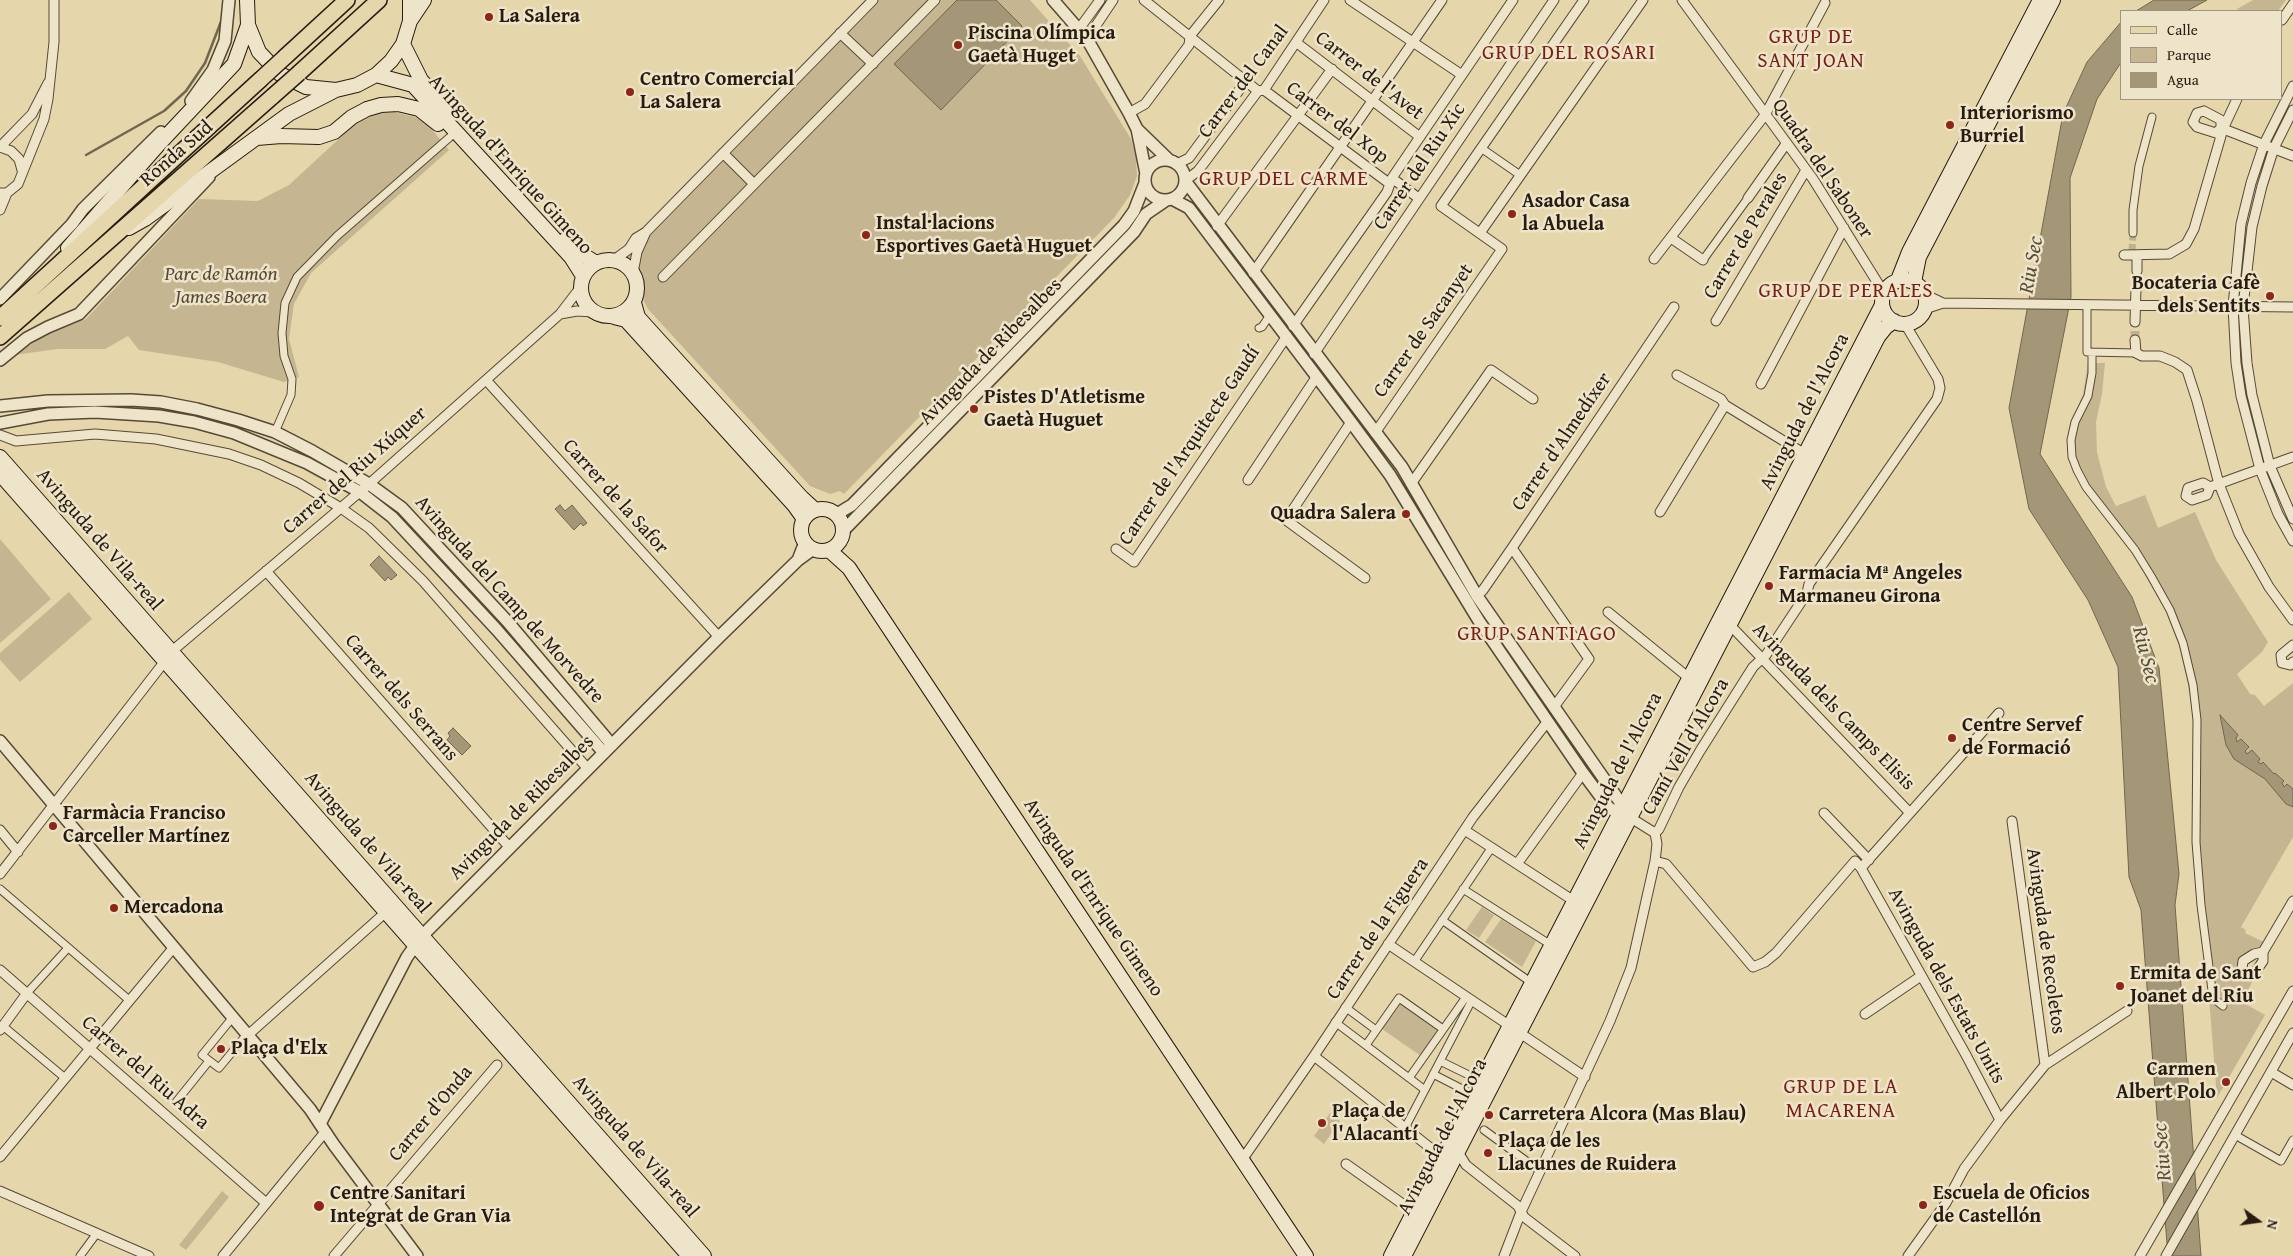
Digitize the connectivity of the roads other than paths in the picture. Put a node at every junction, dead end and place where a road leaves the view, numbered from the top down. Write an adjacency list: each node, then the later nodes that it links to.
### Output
1 (54, 0): 41 (street)
2 (229, 0): 82 (street)
3 (247, 0): 29 (main road)
4 (347, 0): 103 (main road, Ronda Sud, bridge)
5 (410, 0): 28 (main road)
6 (424, 0): 28 (main road)
7 (873, 0): 31 (street)
8 (935, 0): 37 (street)
9 (1053, 0): 30 (street)
10 (1100, 0): 30 (street)
11 (1113, 0): 33 (street)
12 (1144, 0): 32 (street, Carrer del Xop)
13 (1219, 0): 32 (street)
14 (1324, 0): 35 (street, Carrer del Canal)
15 (1350, 0): 34 (street)
16 (1442, 0): 34 (street)
17 (1513, 0): 40 (street)
18 (1554, 0): 127 (street, Carrer del Riu Xic)
19 (1584, 0): 63 (street)
20 (1642, 0): 72 (street)
21 (1682, 0): 50 (street, Quadra del Saboner)
22 (2054, 0): 100 (main road)
23 (2036, 1): 102 (main road, Avinguda de l'Alcora)
24 (1825, 3): 50 (street)
25 (2293, 4): 27 (street)
26 (374, 5): 88 (main road, Ronda Sud, bridge)
27 (2283, 19)
28 (410, 21): 36 (main road)
29 (248, 25): 44 (main road); 58 (main road)
30 (1079, 29): 33 (street)
31 (840, 33): 37 (street); 66 (street)
32 (1190, 36): 42 (street, Carrer del Xop); 49 (street)
33 (1087, 40): 49 (street)
34 (1413, 42): 40 (street); 46 (street)
35 (1297, 43): 38 (street, Carrer de l'Avet); 45 (street, Carrer del Canal)
36 (403, 44): 39 (main road); 93 (main road, Avinguda d'Enrique Gimeno)
37 (873, 64): 76 (street)
38 (1332, 69): 46 (street, Carrer de l'Avet); 51 (street)
39 (376, 75): 44 (main road); 65 (main road, Avinguda d'Enrique Gimeno)
40 (1462, 75): 55 (street)
41 (49, 81): 61 (street); 70 (street)
42 (1246, 82): 45 (street, Carrer del Xop); 69 (street, Carrer del Canal)
43 (2293, 86): 60 (street)
44 (336, 90): 56 (main road)
45 (1261, 91): 51 (street, Carrer del Xop); 74 (street, Carrer del Canal)
46 (1374, 100): 55 (street, Carrer de l'Avet); 62 (street)
47 (2236, 100): 54 (street)
48 (2293, 110): 64 (street)
49 (1129, 113): 53 (street)
50 (1765, 115): 59 (street, Quadra del Saboner); 89 (street)
51 (1298, 116): 62 (street, Carrer del Xop); 83 (street)
52 (2152, 117): 87 (street)
53 (1137, 128): 69 (street); 73 (street)
54 (2222, 128): 60 (street); 94 (street)
55 (1420, 137): 75 (street)
56 (256, 138): 57 (main road); 68 (main road)
57 (450, 138): 65 (main road); 139 (street)
58 (159, 144): 82 (street); 103 (main road)
59 (1786, 144): 71 (street, Quadra del Saboner); 79 (street)
60 (2264, 144): 64 (street); 109 (street)
61 (0, 147): 70 (street)
62 (1341, 148): 75 (street, Carrer del Xop); 96 (street)
63 (1481, 148): 72 (street); 86 (street)
64 (2274, 148): 67 (street); 110 (street)
65 (474, 152): 99 (main road, Avinguda d'Enrique Gimeno)
66 (723, 153): 76 (street); 85 (street)
67 (2293, 156)
68 (223, 162): 88 (main road); 128 (street)
69 (1173, 162): 73 (street); 74 (street)
70 (22, 170): 77 (street)
71 (1806, 170): 84 (street, Quadra del Saboner); 118 (street, Carrer de Perales)
72 (1520, 175): 86 (street)
73 (1145, 178): 80 (street); 158 (street, Avinguda de Ribesalbes)
74 (1186, 181): 80 (street); 83 (street)
75 (1391, 181): 78 (street, Carrer del Xop); 122 (street)
76 (754, 184): 97 (street)
77 (3, 193): 81 (street)
78 (1417, 197)
79 (1748, 198): 92 (street)
80 (1169, 200): 98 (street); 161 (street, Avinguda de Ribesalbes)
81 (0, 210)
82 (72, 224): 104 (street)
83 (1217, 226): 96 (street)
84 (1844, 228): 102 (street, Quadra del Saboner); 132 (street)
85 (646, 232): 91 (street); 95 (street)
86 (1480, 233): 140 (street, Carrer de Sacanyet)
87 (2133, 233)
88 (111, 238): 123 (main road, Ronda Sud)
89 (1671, 238): 90 (street); 92 (street)
90 (1654, 259)
91 (614, 260): 93 (main road); 95 (main road)
92 (1703, 260)
93 (596, 263): 99 (main road)
94 (2137, 271)
95 (633, 272): 106 (main road)
96 (1253, 273): 98 (street); 122 (street)
97 (663, 277)
98 (1242, 279): 115 (street)
99 (582, 282): 113 (main road); 114 (street, Carrer del Riu Xúquer)
100 (1914, 282): 102 (main road); 105 (main road)
101 (2136, 288): 108 (street)
102 (1886, 290): 120 (main road); 142 (main road, Avinguda de l'Alcora)
103 (28, 295): 117 (main road, Ronda Sud)
104 (0, 299)
105 (1925, 302): 107 (street); 120 (main road)
106 (634, 303): 116 (main road); 156 (main road)
107 (2087, 305): 108 (street); 125 (street)
108 (2136, 305): 109 (street); 119 (street)
109 (2233, 306): 110 (street); 147 (street)
110 (2244, 306): 112 (street); 145 (street)
111 (1674, 307): 164 (street, Carrer d'Almedíxer)
112 (2293, 307)
113 (593, 312): 114 (street); 116 (main road)
114 (560, 314): 131 (street, Carrer del Riu Xúquer)
115 (1270, 315): 121 (street); 122 (street)
116 (614, 317): 159 (main road)
117 (0, 318)
118 (1716, 321)
119 (2136, 322)
120 (1899, 323): 171 (main road, Avinguda de l'Alcora); 175 (street, Camí Vell d'Alcora)
121 (1259, 328)
122 (1290, 331): 127 (street); 129 (street); 165 (street, Carrer de l'Arquitecte Gaudí)
123 (0, 336)
124 (2135, 340): 126 (street)
125 (2089, 352): 126 (street); 221 (street)
126 (2136, 353): 152 (street)
127 (1314, 354): 129 (street)
128 (0, 360)
129 (1321, 372): 136 (street); 137 (street); 150 (street)
130 (1678, 375): 134 (street)
131 (486, 380): 153 (street, Carrer del Riu Xúquer); 172 (street, Carrer de la Safor)
132 (1761, 384)
133 (1533, 399): 151 (street)
134 (1725, 405): 142 (street); 157 (street)
135 (0, 406): 139 (street, Avinguda del Camp de Morvedre)
136 (1358, 412): 137 (street); 140 (street)
137 (1351, 422): 149 (street); 167 (street)
138 (0, 423): 153 (street, Avinguda del Camp de Morvedre)
139 (275, 432): 153 (street, Avinguda del Camp de Morvedre)
140 (1374, 433): 146 (street)
141 (0, 435): 155 (street)
142 (1805, 454): 177 (main road, Avinguda de l'Alcora)
143 (0, 457): 174 (main road, Avinguda de Vila-real)
144 (2293, 458): 145 (street)
145 (2270, 466): 147 (street); 160 (street)
146 (1402, 467): 149 (street); 151 (street)
147 (2260, 469): 152 (street); 162 (street)
148 (0, 474): 174 (main road, Avinguda de Vila-real)
149 (1390, 475): 154 (street)
150 (1248, 480)
151 (1411, 484): 154 (street); 168 (street)
152 (2214, 485): 170 (street)
153 (364, 488): 155 (street, Carrer del Riu Xúquer); 182 (street, Avinguda del Camp de Morvedre)
154 (1400, 493): 180 (street)
155 (340, 508): 166 (street, Carrer del Riu Xúquer); 183 (street)
156 (815, 510): 158 (main road); 159 (main road)
157 (1660, 512)
158 (837, 514): 161 (main road)
159 (804, 519): 163 (main road)
160 (2293, 519)
161 (838, 541): 163 (main road); 258 (main road, Avinguda d'Enrique Gimeno)
162 (2293, 541)
163 (809, 546): 172 (street, Avinguda de Ribesalbes)
164 (1512, 548): 168 (street, Carrer d'Almedíxer); 178 (street)
165 (1116, 549)
166 (266, 571): 174 (street, Carrer del Riu Xúquer); 193 (street, Carrer dels Serrans)
167 (1365, 578)
168 (1477, 596): 178 (street)
169 (1608, 612): 177 (street)
170 (2293, 620)
171 (1730, 625): 175 (street, Avinguda dels Camps Elisis); 186 (main road, Avinguda de l'Alcora)
172 (719, 637): 182 (street, Avinguda de Ribesalbes)
173 (2293, 645): 176 (street)
174 (168, 656): 185 (street, Carrer del Riu Xúquer); 205 (main road, Avinguda de Vila-real); 207 (main road, Avinguda de Vila-real)
175 (1762, 658): 187 (street, Avinguda dels Camps Elisis); 192 (street, Camí Vell d'Alcora)
176 (2293, 662)
177 (1689, 678): 186 (main road, Avinguda de l'Alcora)
178 (1554, 707): 180 (street); 186 (street)
179 (1999, 713): 187 (street)
180 (1548, 721): 184 (street); 191 (street, Carrer de la Figuera)
181 (0, 741): 185 (street)
182 (608, 749): 183 (street, Avinguda de Ribesalbes)
183 (588, 769): 193 (street, Avinguda de Ribesalbes)
184 (1584, 773): 186 (street); 198 (street)
185 (55, 806): 195 (street, Carrer del Riu Xúquer); 210 (street)
186 (1624, 812): 192 (street); 203 (main road, Avinguda de l'Alcora); 228 (main road, Avinguda de l'Alcora)
187 (1910, 813): 196 (street)
188 (1824, 814): 196 (street)
189 (2012, 821): 239 (street, Avinguda de Recoletos)
190 (0, 830): 195 (street)
191 (1466, 831): 194 (street); 208 (street, Carrer de la Figuera)
192 (1655, 833): 197 (street, Camí Vell d'Alcora)
193 (510, 848): 207 (street, Avinguda de Ribesalbes)
194 (1492, 848): 198 (street); 202 (street)
195 (18, 852): 200 (street, Carrer del Riu Xúquer)
196 (1869, 860): 199 (street)
197 (1655, 861): 199 (street); 242 (street, Camí Vell d'Alcora)
198 (1517, 864): 203 (street)
199 (1862, 868): 215 (street, Avinguda dels Estats Units)
200 (0, 874)
201 (0, 889): 211 (street)
202 (1463, 889): 206 (street); 209 (street)
203 (1574, 901): 209 (main road, Avinguda de l'Alcora)
204 (2293, 901): 212 (street)
205 (386, 912): 207 (main road, Avinguda de Vila-real); 232 (street)
206 (1442, 920): 213 (street); 216 (street)
207 (418, 940): 251 (street, Avinguda de Ribesalbes); 272 (main road, Avinguda de Vila-real); 273 (main road, Avinguda de Vila-real)
208 (1388, 944): 213 (street); 222 (street, Carrer de la Figuera)
209 (1551, 945): 216 (main road, Avinguda de l'Alcora)
210 (174, 947): 220 (street); 225 (street)
211 (68, 948): 218 (street); 220 (street)
212 (2263, 952)
213 (1414, 962): 219 (street)
214 (0, 970): 218 (street, Carrer del Riu Adra)
215 (1921, 976): 224 (street); 250 (street, Avinguda dels Estats Units)
216 (1532, 983): 228 (main road, Avinguda de l'Alcora)
217 (2293, 991): 280 (street)
218 (27, 993): 227 (street); 234 (street, Carrer del Riu Adra)
219 (1469, 999): 228 (street); 230 (street); 237 (street)
220 (129, 1000): 234 (street)
221 (2223, 1006)
222 (1345, 1007): 226 (street, Carrer de la Figuera); 229 (street)
223 (2127, 1011): 239 (street)
224 (1865, 1014)
225 (233, 1017): 232 (street); 236 (street)
226 (1335, 1022): 233 (street); 235 (street, Carrer de la Figuera)
227 (1, 1028): 243 (street)
228 (1515, 1029): 242 (street); 245 (main road, Avinguda de l'Alcora); 257 (main road, Avinguda de l'Alcora)
229 (1376, 1030): 230 (street); 233 (street)
230 (1443, 1030): 244 (street)
231 (2293, 1033): 240 (street)
232 (248, 1034): 236 (street); 251 (street)
233 (1366, 1045): 244 (street)
234 (90, 1048): 243 (street); 262 (street, Carrer del Riu Adra)
235 (1314, 1056): 252 (street); 258 (street, Carrer de la Figuera)
236 (209, 1060): 249 (street)
237 (1440, 1061): 241 (street); 245 (street)
238 (496, 1064): 263 (street, Carrer d'Onda)
239 (2045, 1065): 250 (street)
240 (2271, 1072): 246 (street); 254 (street)
241 (1433, 1074): 247 (street); 248 (street)
242 (1585, 1077): 260 (street, Camí Vell d'Alcora)
243 (65, 1078): 256 (street)
244 (1409, 1078): 247 (street)
245 (1481, 1081): 248 (main road, Avinguda de l'Alcora)
246 (2293, 1085)
247 (1425, 1090): 252 (street)
248 (1474, 1095): 257 (main road, Avinguda de l'Alcora)
249 (176, 1102)
250 (2000, 1120): 279 (street)
251 (322, 1128): 262 (street); 263 (street)
252 (1405, 1128): 257 (street)
253 (1484, 1130): 260 (street)
254 (2235, 1135): 255 (street); 281 (street)
255 (2293, 1140)
256 (0, 1157)
257 (1451, 1158): 264 (main road, Avinguda de l'Alcora); 265 (street); 276 (main road, Avinguda de l'Alcora)
258 (1242, 1160): 274 (main road, Avinguda d'Enrique Gimeno)
259 (1346, 1164): 264 (street)
260 (1540, 1171): 265 (street, Camí Vell d'Alcora)
261 (0, 1191): 266 (street)
262 (266, 1203): 269 (street)
263 (378, 1204): 270 (street, Carrer d'Onda); 271 (street)
264 (1414, 1212): 275 (main road, Avinguda de l'Alcora)
265 (1521, 1212): 277 (street, Camí Vell d'Alcora); 278 (street)
266 (96, 1233): 267 (street); 268 (street)
267 (80, 1256)
268 (150, 1256)
269 (223, 1256)
270 (334, 1256)
271 (417, 1256)
272 (689, 1256)
273 (704, 1256)
274 (1306, 1256)
275 (1391, 1256)
276 (1404, 1256)
277 (1504, 1256)
278 (1574, 1256)
279 (1908, 1256)
280 (2140, 1256)
281 (2166, 1256)

